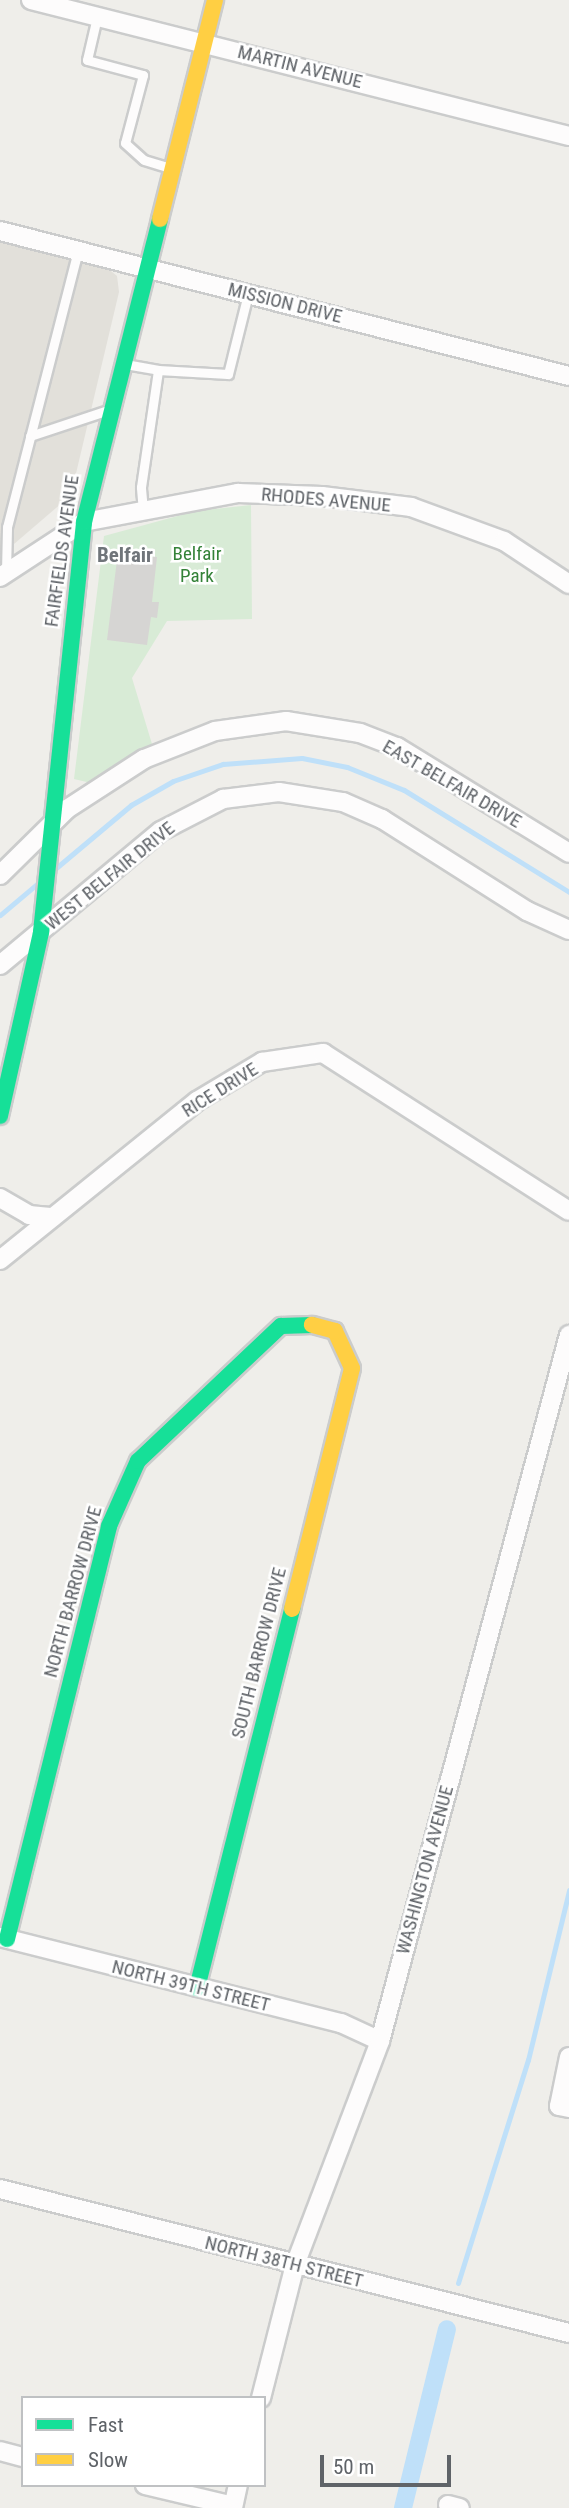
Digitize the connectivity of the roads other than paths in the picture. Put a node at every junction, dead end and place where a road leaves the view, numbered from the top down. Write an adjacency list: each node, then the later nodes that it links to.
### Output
1 (31, 0): 3 (street, MARTIN AVENUE)
2 (215, 0): 4 (street, FAIRFIELDS AVENUE)
3 (97, 16): 4 (street, MARTIN AVENUE); 6 (lane)
4 (204, 43): 5 (street, MARTIN AVENUE); 6 (street, FAIRFIELDS AVENUE)
5 (569, 136)
6 (171, 168): 9 (street, FAIRFIELDS AVENUE)
7 (0, 231): 8 (street, MISSION DRIVE)
8 (78, 250): 9 (street, MISSION DRIVE); 15 (lane)
9 (144, 267): 10 (street, MISSION DRIVE); 11 (street, FAIRFIELDS AVENUE)
10 (248, 293): 12 (lane); 13 (street, MISSION DRIVE)
11 (120, 363): 12 (lane); 14 (street, FAIRFIELDS AVENUE)
12 (158, 370): 16 (lane)
13 (569, 376)
14 (109, 410): 15 (lane); 17 (street, FAIRFIELDS AVENUE)
15 (30, 436): 18 (lane)
16 (143, 511): 17 (street, RHODES AVENUE); 19 (street, RHODES AVENUE)
17 (84, 522): 18 (street, RHODES AVENUE); 20 (street, FAIRFIELDS AVENUE)
18 (3, 574)
19 (569, 584)
20 (50, 826): 21 (street, EAST BELFAIR DRIVE); 22 (street, EAST BELFAIR DRIVE); 23 (street, FAIRFIELDS AVENUE)
21 (569, 853)
22 (0, 875)
23 (41, 924): 24 (street, WEST BELFAIR DRIVE); 25 (street, WEST BELFAIR DRIVE); 26 (street, FAIRFIELDS AVENUE)
24 (569, 930)
25 (0, 965)
26 (0, 1116)
27 (0, 1198): 29 (street)
28 (569, 1211): 29 (street, RICE DRIVE)
29 (54, 1217): 30 (street, RICE DRIVE)
30 (0, 1260)
31 (335, 1331): 33 (street, NORTH BARROW DRIVE); 34 (street, SOUTH BARROW DRIVE)
32 (569, 1335): 35 (street, WASHINGTON AVENUE)
33 (4, 1938): 34 (street, NORTH 39TH STREET)
34 (197, 1988): 35 (street, NORTH 39TH STREET)
35 (380, 2041): 39 (street, WASHINGTON AVENUE)
36 (569, 2057): 37 (street)
37 (564, 2107)
38 (0, 2189): 39 (street, NORTH 38TH STREET)
39 (295, 2265): 40 (street, NORTH 38TH STREET); 41 (street, WASHINGTON AVENUE)
40 (569, 2333)
41 (262, 2396)
42 (0, 2451): 43 (street)
43 (21, 2456)
44 (153, 2487): 46 (street)
45 (238, 2487): 46 (street)
46 (233, 2507)

